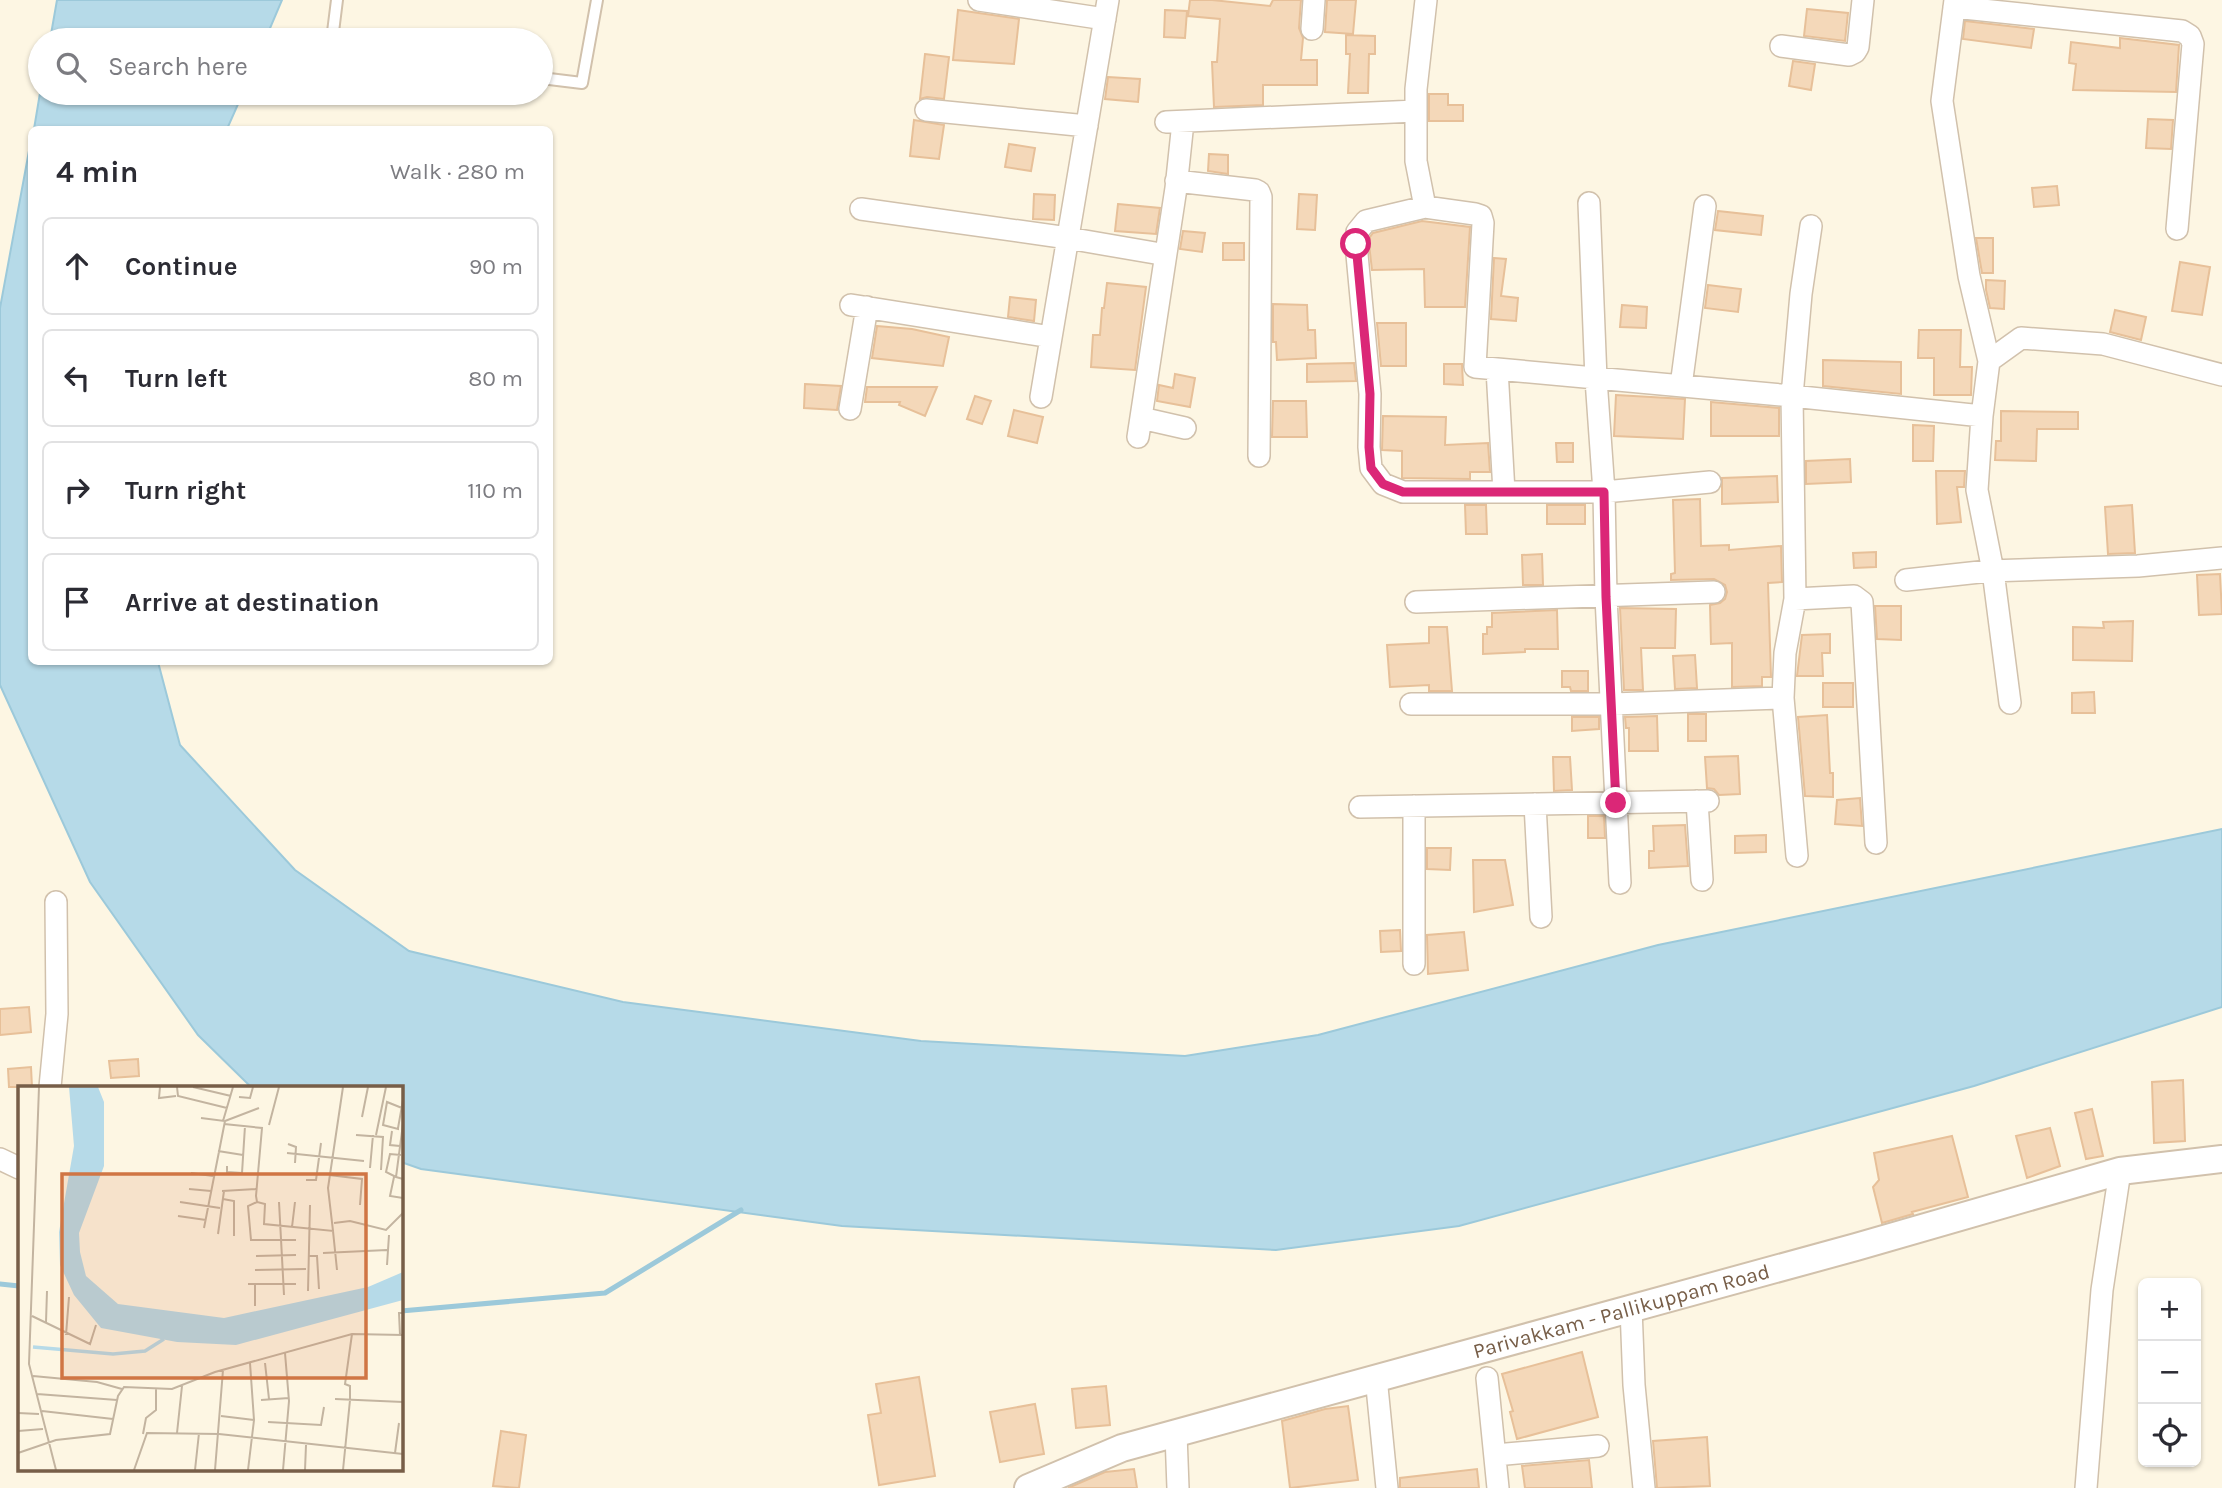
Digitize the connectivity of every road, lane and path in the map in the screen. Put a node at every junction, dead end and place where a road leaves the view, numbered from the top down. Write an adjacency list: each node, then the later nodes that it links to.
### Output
1 (337, 0): 9 (lane)
2 (597, 0): 12 (lane)
3 (979, 0): 8 (street)
4 (1314, 0): 10 (street)
5 (1426, 0): 14 (street)
6 (1863, 0): 11 (street)
7 (1954, 4): 22 (street); 26 (street)
8 (1107, 9): 15 (street)
9 (334, 28)
10 (1312, 29)
11 (1781, 46)
12 (553, 79)
13 (926, 110): 15 (street)
14 (1416, 111): 16 (street); 19 (street)
15 (1087, 126): 23 (street)
16 (1176, 181): 35 (street); 36 (street)
17 (1589, 203): 29 (street)
18 (1705, 206): 30 (street)
19 (1424, 207): 27 (street); 38 (street)
20 (860, 209): 23 (street)
21 (1811, 226): 31 (street)
22 (2177, 229)
23 (1068, 238): 24 (street); 25 (street)
24 (1155, 253)
25 (1051, 337): 32 (street); 33 (street)
26 (1990, 361): 28 (street); 34 (street)
27 (1497, 369): 29 (street); 38 (street)
28 (2222, 375)
29 (1596, 379): 30 (street); 39 (street)
30 (1681, 386): 31 (street)
31 (1792, 396): 34 (street); 45 (street)
32 (1041, 397)
33 (850, 409)
34 (1982, 416): 41 (street)
35 (1185, 428)
36 (1259, 456)
37 (1710, 482): 39 (street)
38 (1504, 492): 39 (street)
39 (1604, 492): 44 (street)
40 (2222, 558): 41 (street)
41 (1993, 571): 42 (street); 48 (street)
42 (1906, 580)
43 (1714, 592): 44 (street)
44 (1606, 597): 46 (street); 50 (street)
45 (1795, 598): 47 (street); 55 (street)
46 (1416, 602)
47 (1783, 698): 50 (street); 56 (street)
48 (2010, 703)
49 (1411, 704): 50 (street)
50 (1613, 704): 51 (street)
51 (1616, 803): 52 (street); 57 (street); 58 (street)
52 (1535, 804): 53 (street); 60 (street)
53 (1414, 806): 54 (street); 61 (street)
54 (1360, 807)
55 (1876, 843)
56 (1797, 856)
57 (1702, 880)
58 (1620, 883)
59 (56, 902): 62 (street)
60 (1541, 917)
61 (1415, 964)
62 (50, 1086)
63 (0, 1159): 65 (street)
64 (2222, 1159): 66 (street, Parivakkam - Pallikuppam Road)
65 (18, 1168)
66 (2120, 1171): 67 (street, Parivakkam - Pallikuppam Road); 78 (street)
67 (1630, 1308): 68 (street, Parivakkam - Pallikuppam Road); 77 (street)
68 (1376, 1377): 70 (street, Parivakkam - Pallikuppam Road); 75 (street)
69 (1487, 1378): 72 (street)
70 (1176, 1434): 73 (street, Parivakkam - Pallikuppam Road); 74 (street)
71 (1598, 1447): 72 (street)
72 (1495, 1455): 76 (street)
73 (1028, 1488)
74 (1178, 1488)
75 (1387, 1488)
76 (1498, 1488)
77 (1644, 1488)
78 (2086, 1488)

